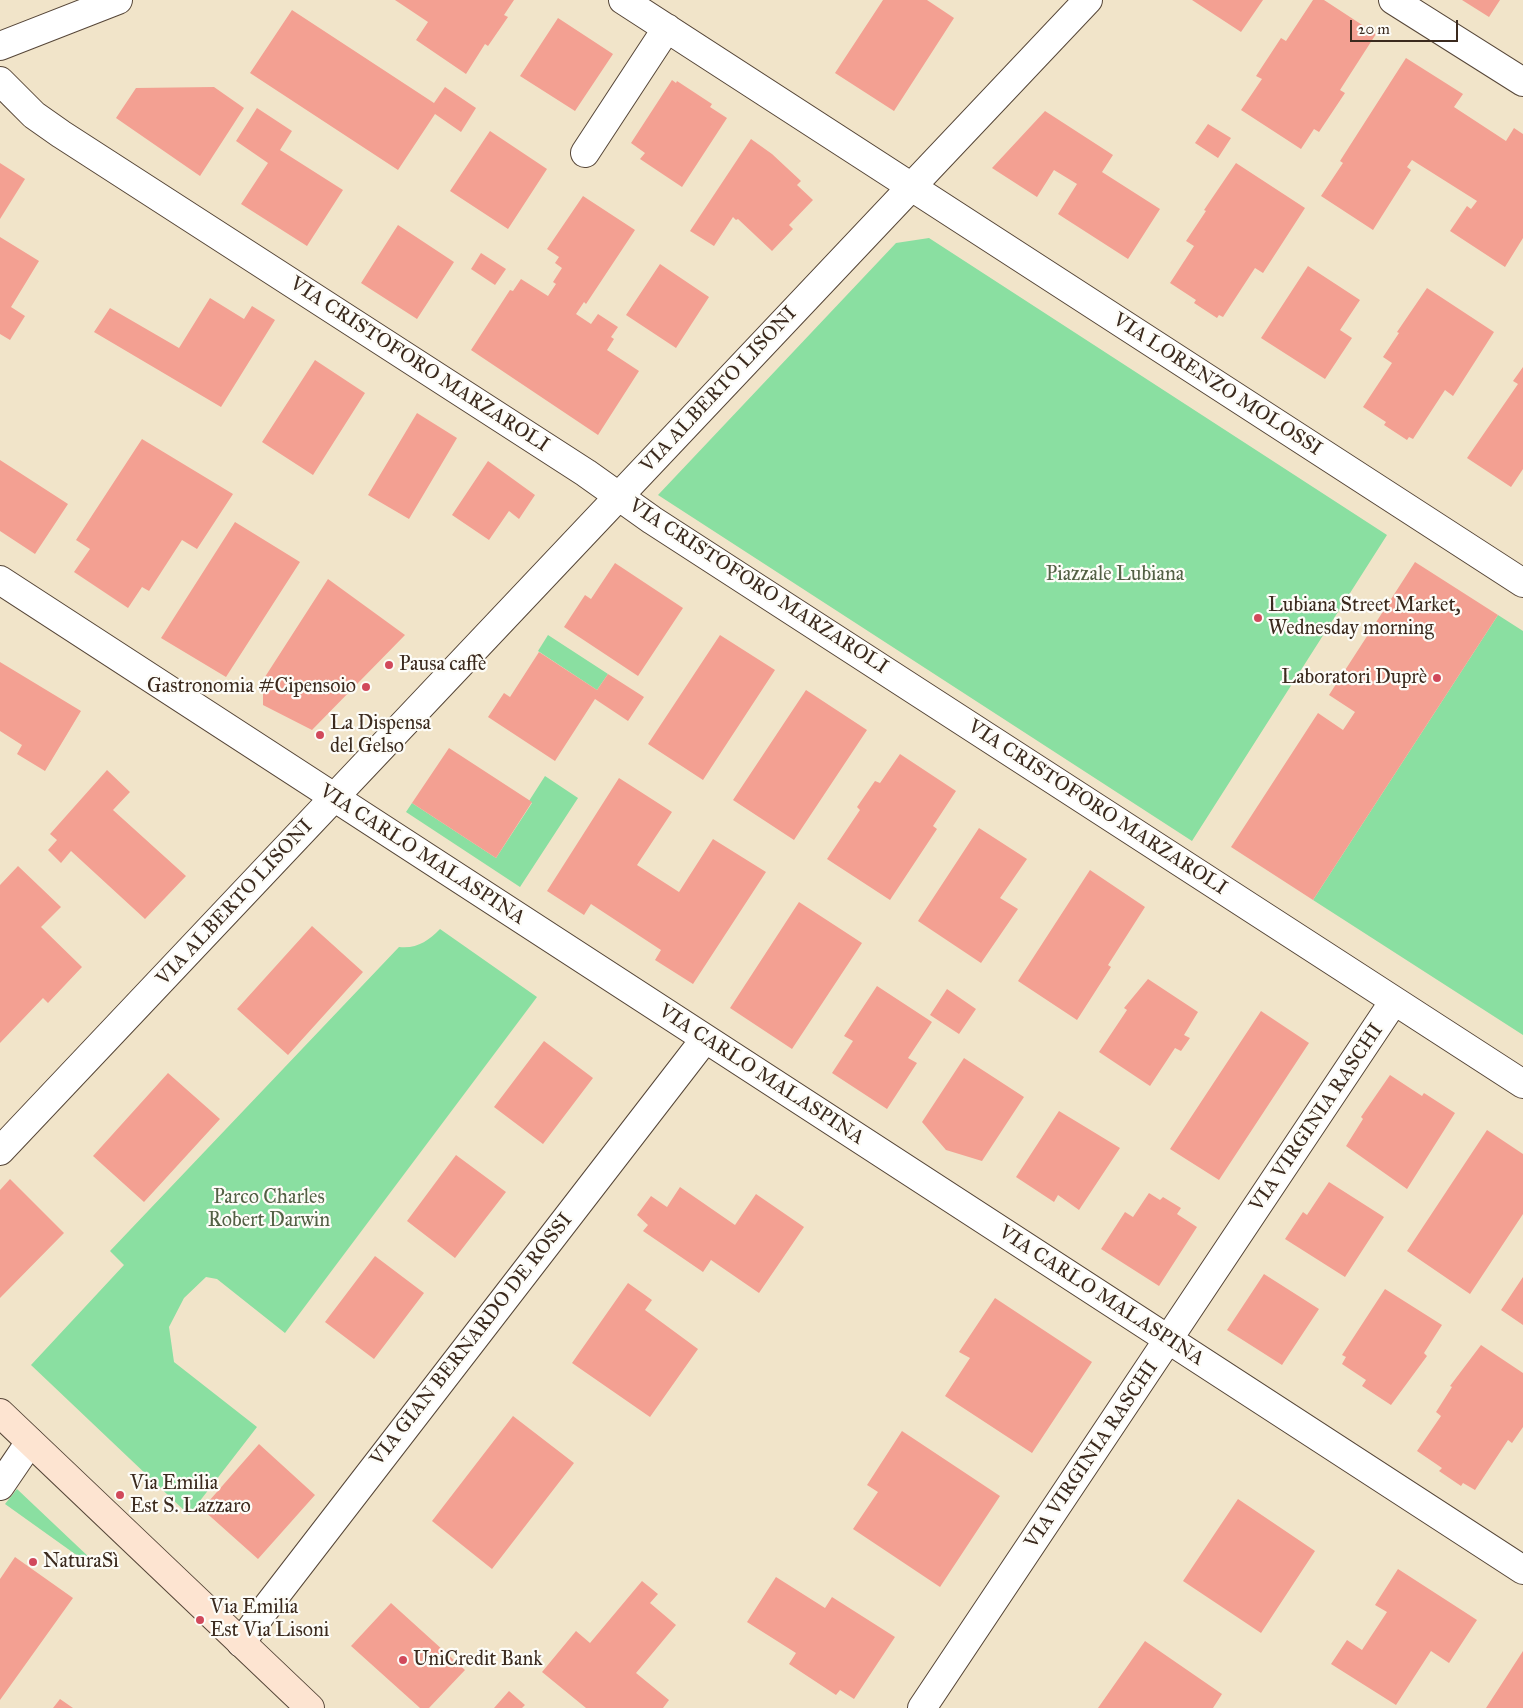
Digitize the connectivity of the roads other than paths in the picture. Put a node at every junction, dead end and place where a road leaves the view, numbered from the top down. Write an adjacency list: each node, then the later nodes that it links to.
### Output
1 (118, 0): 6 (street)
2 (623, 0): 5 (street, VIA LORENZO MOLOSSI)
3 (1088, 0): 10 (street, VIA ALBERTO LISONI)
4 (1393, 0): 8 (street)
5 (667, 28): 9 (street); 10 (street, VIA LORENZO MOLOSSI)
6 (0, 46)
7 (0, 81): 11 (street, VIA CRISTOFORO MARZAROLI)
8 (1523, 82)
9 (585, 153)
10 (911, 188): 11 (street, VIA ALBERTO LISONI); 13 (street, VIA LORENZO MOLOSSI)
11 (619, 496): 14 (street, VIA ALBERTO LISONI); 15 (street, VIA CRISTOFORO MARZAROLI)
12 (0, 580): 14 (street, VIA CARLO MALASPINA)
13 (1523, 583)
14 (334, 798): 16 (street, VIA CARLO MALASPINA); 18 (street, VIA ALBERTO LISONI)
15 (1394, 1001): 17 (street, VIA CRISTOFORO MARZAROLI); 19 (street, VIA VIRGINIA RASCHI)
16 (705, 1039): 19 (street, VIA CARLO MALASPINA); 24 (street, VIA GIAN BERNARDO DE ROSSI)
17 (1523, 1084)
18 (0, 1151)
19 (1169, 1340): 23 (street, VIA CARLO MALASPINA); 26 (street, VIA VIRGINIA RASCHI)
20 (0, 1413): 21 (main road)
21 (30, 1442): 22 (street); 24 (main road)
22 (0, 1486)
23 (1523, 1570)
24 (241, 1643): 25 (main road)
25 (310, 1708)
26 (922, 1708)

